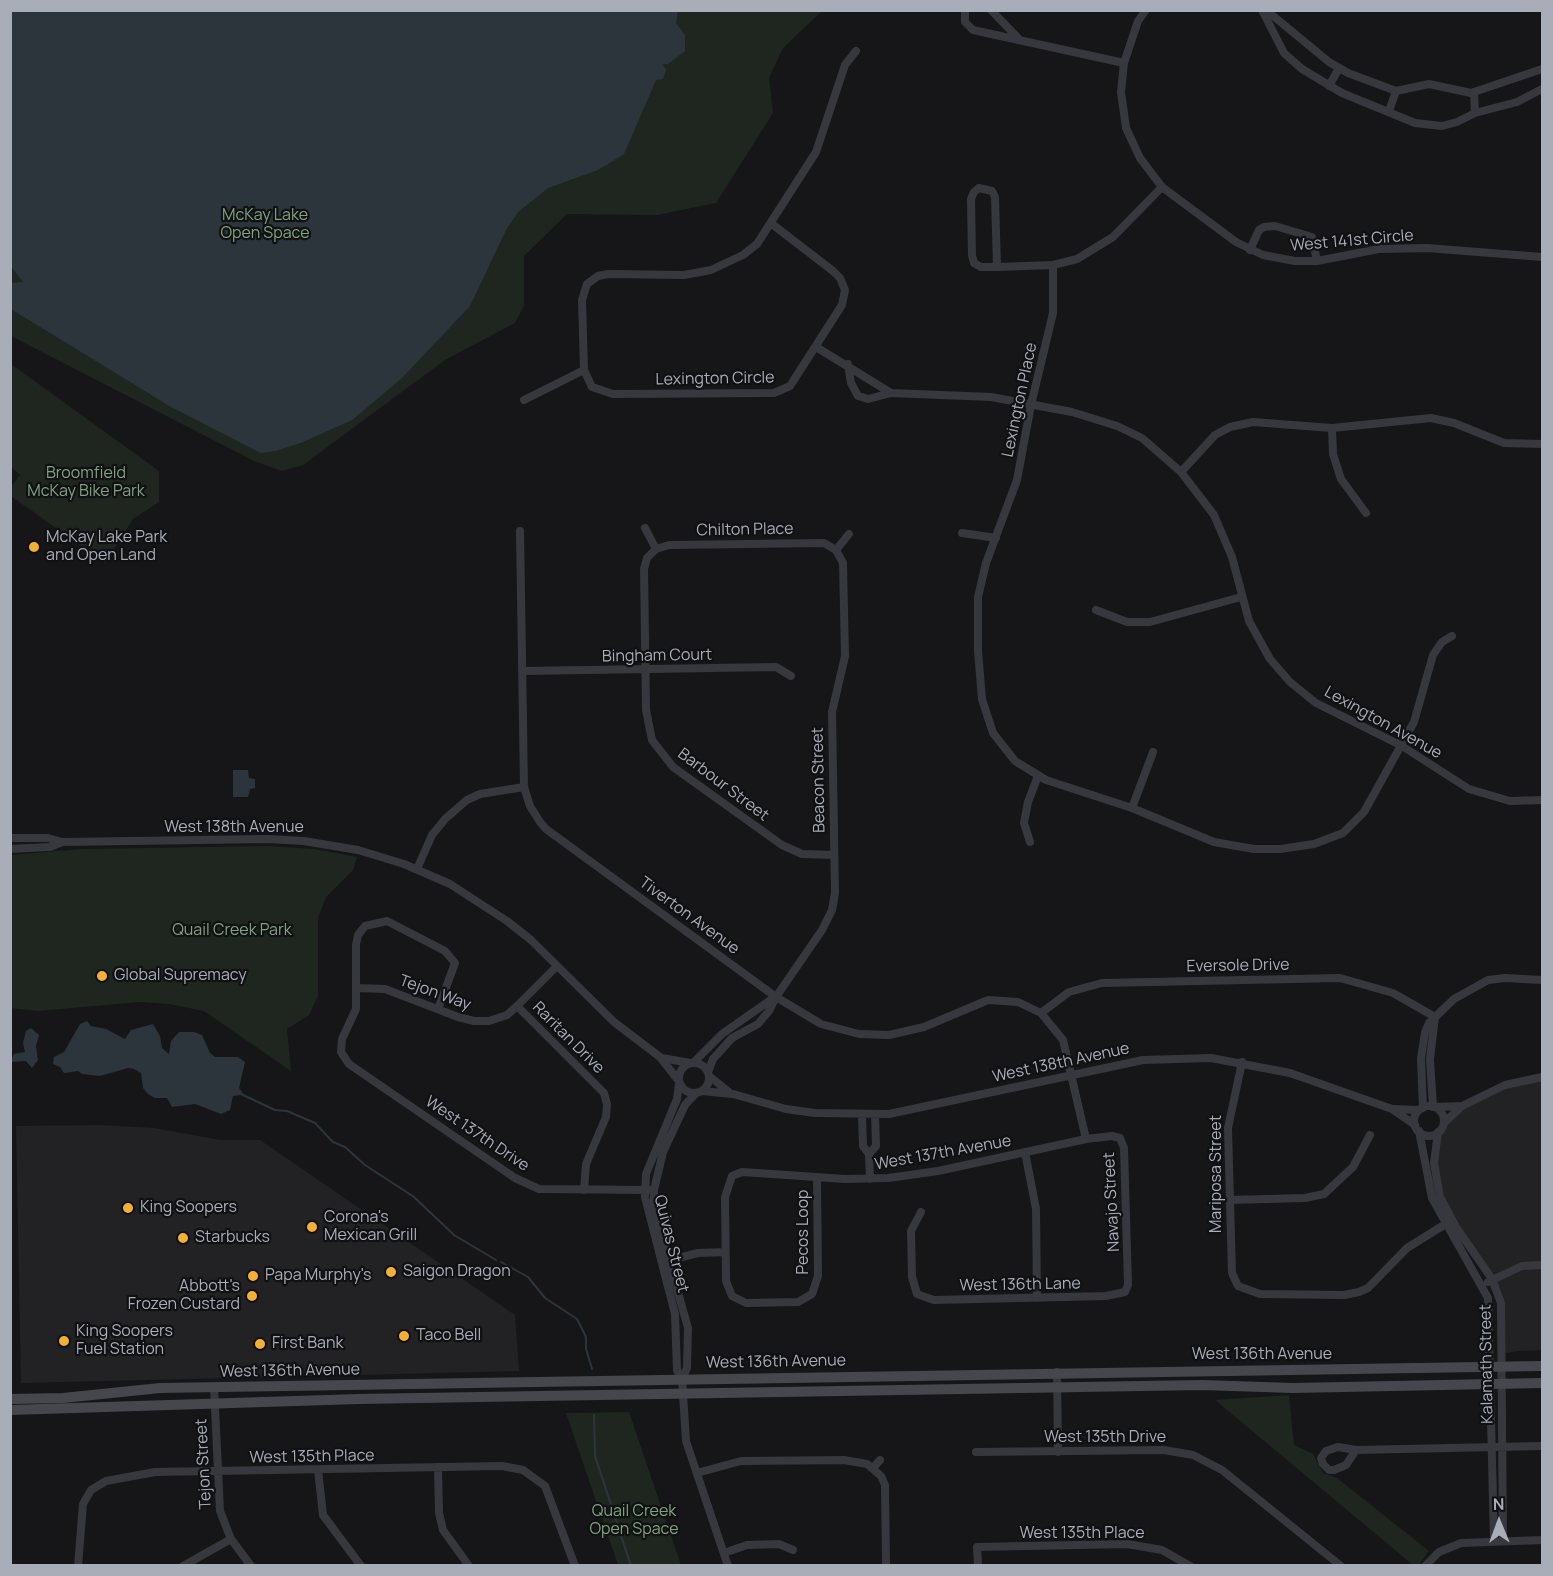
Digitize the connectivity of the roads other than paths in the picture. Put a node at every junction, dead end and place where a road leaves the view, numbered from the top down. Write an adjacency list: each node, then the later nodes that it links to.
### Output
1 (965, 10): 5 (street)
2 (991, 10): 5 (street)
3 (1146, 10): 7 (street, West 141st Circle)
4 (1264, 10): 8 (street); 10 (street)
5 (1019, 39): 7 (street)
6 (856, 51): 17 (street)
7 (1124, 63): 16 (street, West 141st Circle)
8 (1339, 68): 10 (street); 12 (street)
9 (1542, 69): 13 (street)
10 (1329, 86): 14 (street)
11 (1542, 89): 15 (street)
12 (1396, 91): 13 (street); 14 (street)
13 (1474, 92): 15 (street)
14 (1389, 111): 15 (street)
15 (1475, 113)
16 (1162, 187): 18 (street, West 141st Circle); 21 (street)
17 (772, 224): 23 (street, Lexington Circle); 25 (street)
18 (1250, 250): 20 (street, West 141st Circle); 20 (street)
19 (1542, 257): 20 (street, West 141st Circle)
20 (1317, 261)
21 (1053, 265): 22 (street); 28 (street, Lexington Place)
22 (996, 267): 22 (street)
23 (816, 346): 24 (street); 25 (street, Lexington Circle)
24 (848, 364): 26 (street); 26 (street, Lexington Avenue)
25 (584, 370): 27 (street)
26 (891, 393): 28 (street, Lexington Avenue)
27 (524, 400)
28 (1031, 405): 31 (street, Lexington Avenue); 37 (street, Lexington Place)
29 (1332, 428): 30 (street); 31 (street); 32 (street)
30 (1542, 444)
31 (1181, 472): 40 (street, Lexington Avenue)
32 (1366, 513)
33 (645, 528): 38 (street)
34 (520, 531): 44 (street, Tiverton Avenue)
35 (962, 533): 37 (street)
36 (849, 534): 39 (street)
37 (996, 538): 48 (street, Lexington Place)
38 (656, 549): 39 (street, Chilton Place); 43 (street, Barbour Street)
39 (836, 550): 56 (street, Beacon Street)
40 (1241, 597): 41 (street); 46 (street, Lexington Avenue)
41 (1096, 610)
42 (1452, 636): 46 (street, Lexington Place)
43 (646, 670): 44 (street, Bingham Court); 45 (street, Bingham Court); 56 (street, Barbour Street)
44 (522, 671): 49 (street, Tiverton Avenue)
45 (791, 676)
46 (1402, 746): 50 (street, Lexington Avenue); 51 (street, Lexington Place)
47 (1153, 752): 51 (street)
48 (1038, 776): 51 (street, Lexington Place); 54 (street)
49 (524, 787): 57 (street); 61 (street, Tiverton Avenue)
50 (1542, 800)
51 (1132, 808)
52 (10, 838): 53 (street, West 138th Avenue)
53 (62, 842): 55 (street, West 138th Avenue); 57 (street, West 138th Avenue)
54 (1030, 842)
55 (10, 849)
56 (834, 855): 61 (street, Beacon Street)
57 (417, 869): 58 (street, West 138th Avenue)
58 (557, 966): 62 (street, Tejon Way); 66 (street, West 138th Avenue)
59 (1542, 980): 65 (street)
60 (356, 988): 63 (street, Tejon Way); 63 (street); 91 (street, West 137th Drive)
61 (776, 996): 64 (street, Tiverton Avenue); 68 (street, Beacon Street); 69 (street, Beacon Street)
62 (517, 1006): 63 (street, Tejon Way); 91 (street, Raritan Drive)
63 (438, 1009)
64 (1041, 1013): 65 (street, Eversole Drive); 70 (street, Tiverton Avenue)
65 (1435, 1017): 76 (street); 78 (street)
66 (660, 1057): 68 (street, West 138th Avenue); 72 (street, West 138th Avenue)
67 (1242, 1062): 70 (street, West 138th Avenue); 77 (street, West 138th Avenue); 94 (street, Mariposa Street)
68 (692, 1063): 69 (street); 72 (street)
69 (709, 1074): 73 (street); 74 (street, West 138th Avenue)
70 (1072, 1074): 79 (street, West 138th Avenue); 85 (street, Navajo Street)
71 (1542, 1077): 75 (street)
72 (679, 1082): 73 (street); 92 (street, Quivas Street)
73 (699, 1092): 74 (street, West 138th Avenue); 93 (street, Quivas Street)
74 (733, 1094): 80 (street, West 138th Avenue)
75 (1462, 1106): 76 (street); 81 (street)
76 (1433, 1107): 78 (street); 81 (street)
77 (1392, 1109): 78 (street, West 138th Avenue); 82 (street, West 138th Avenue)
78 (1421, 1109): 82 (street)
79 (875, 1114): 80 (street, West 138th Avenue); 87 (street)
80 (862, 1115): 87 (street)
81 (1444, 1123): 83 (street)
82 (1417, 1128): 83 (street); 96 (street, Kalamath Street)
83 (1438, 1132): 96 (street, Kalamath Street)
84 (1370, 1135): 94 (street)
85 (1086, 1139): 86 (street, West 137th Avenue); 102 (street, Navajo Street)
86 (1025, 1152): 90 (street, West 137th Avenue); 103 (street)
87 (869, 1154): 90 (street)
88 (732, 1176): 89 (street, West 137th Avenue); 97 (street, Pecos Loop)
89 (817, 1178): 90 (street, West 137th Avenue); 97 (street, Pecos Loop)
90 (870, 1179)
91 (584, 1190): 92 (street, West 137th Drive)
92 (645, 1190): 93 (street, West 137th Drive); 108 (street, Quivas Street)
93 (654, 1190): 98 (street, Quivas Street)
94 (1230, 1200): 96 (street, Mariposa Street)
95 (921, 1212): 103 (street, West 136th Lane)
96 (1448, 1222): 100 (street, Kalamath Street); 101 (street, Kalamath Street)
97 (725, 1252): 98 (street)
98 (670, 1260): 108 (street, Quivas Street)
99 (1542, 1265): 100 (street)
100 (1492, 1280): 101 (street); 105 (street, Kalamath Street)
101 (1482, 1285): 104 (street, Kalamath Street)
102 (1125, 1292): 103 (street, West 136th Lane)
103 (1037, 1298)
104 (1490, 1366): 105 (main road, West 136th Avenue); 107 (main road, West 136th Avenue); 110 (street, Kalamath Street)
105 (1502, 1366): 106 (main road, West 136th Avenue); 110 (street, Kalamath Street)
106 (1542, 1366)
107 (1057, 1372): 108 (main road, West 136th Avenue); 112 (street)
108 (682, 1379): 111 (main road, West 136th Avenue); 113 (street, Quivas Street)
109 (1542, 1383): 110 (main road, West 136th Avenue)
110 (1496, 1384): 112 (main road, West 136th Avenue); 117 (street, Kalamath Street); 118 (street, Kalamath Street)
111 (214, 1387): 114 (main road, West 136th Avenue); 115 (street, Tejon Street)
112 (1057, 1387): 113 (main road, West 136th Avenue); 122 (street)
113 (683, 1394): 115 (main road, West 136th Avenue); 128 (street, Quivas Street)
114 (10, 1399)
115 (214, 1402): 116 (main road, West 136th Avenue); 127 (street, Tejon Street)
116 (10, 1410)
117 (1492, 1446): 118 (street); 120 (street); 132 (street, Kalamath Street)
118 (1502, 1446): 119 (street); 130 (street, Kalamath Street)
119 (1542, 1446)
120 (1356, 1450)
121 (976, 1452): 122 (street, West 135th Drive)
122 (1058, 1452): 145 (street, West 135th Drive)
123 (880, 1460): 125 (street)
124 (438, 1467): 126 (street, West 135th Place); 139 (street); 140 (street, West 135th Place)
125 (873, 1467): 128 (street); 142 (street)
126 (318, 1470): 127 (street, West 135th Place); 138 (street)
127 (216, 1472): 129 (street, Tejon Street); 135 (street, West 135th Place)
128 (697, 1473): 134 (street, Quivas Street)
129 (231, 1539): 136 (street); 137 (street, Tejon Street)
130 (1503, 1540): 131 (street); 132 (street)
131 (1542, 1540)
132 (1494, 1541): 146 (street)
133 (793, 1550): 134 (street)
134 (724, 1552): 141 (street, Quivas Street)
135 (78, 1566)
136 (183, 1566)
137 (251, 1566)
138 (361, 1566)
139 (469, 1566)
140 (574, 1566)
141 (728, 1566)
142 (886, 1566)
143 (978, 1566): 144 (street, West 135th Place)
144 (1190, 1566)
145 (1341, 1566)
146 (1425, 1566)

